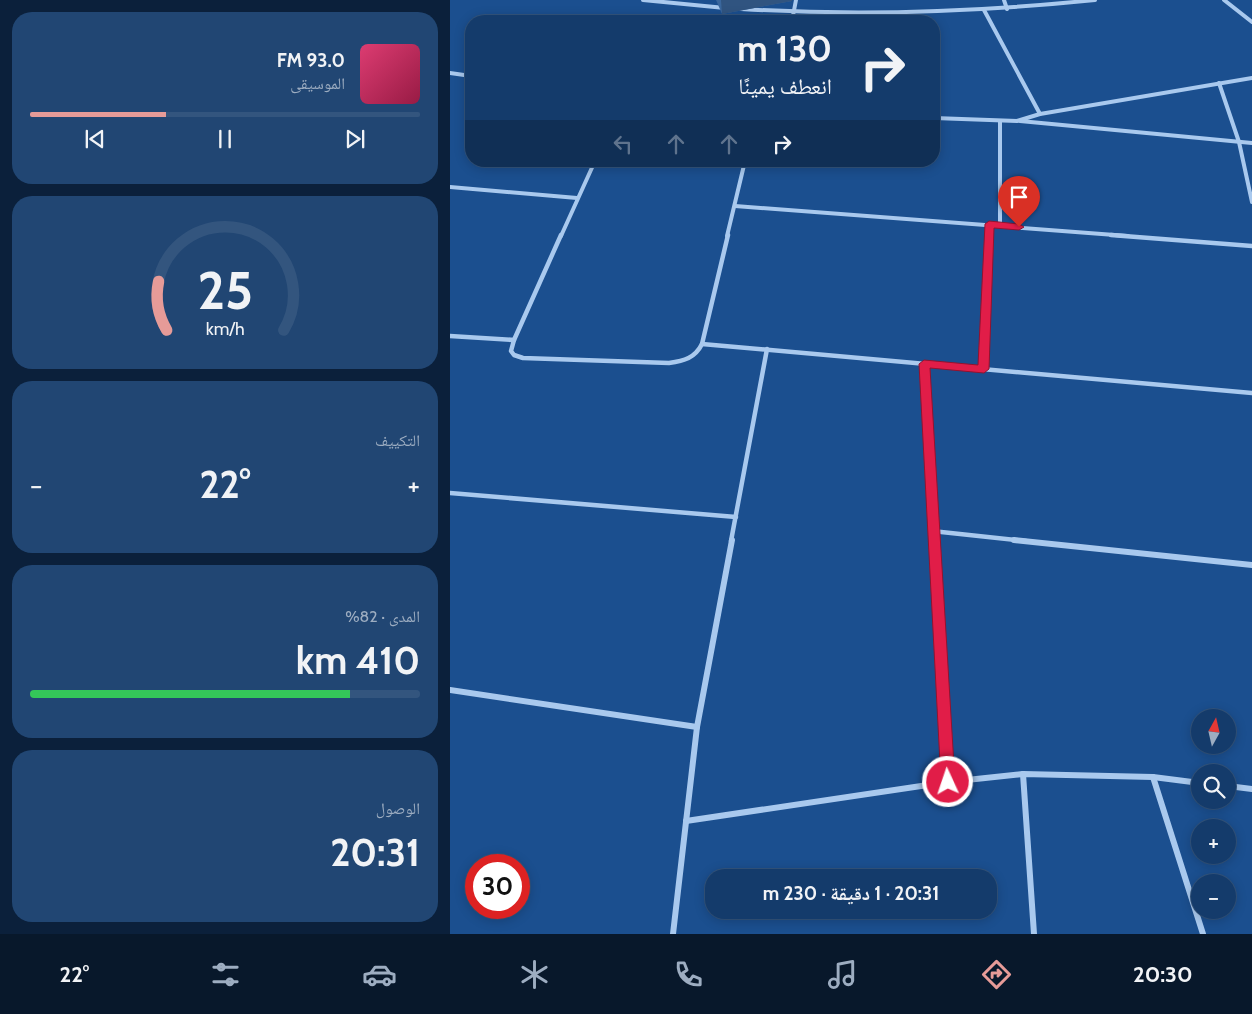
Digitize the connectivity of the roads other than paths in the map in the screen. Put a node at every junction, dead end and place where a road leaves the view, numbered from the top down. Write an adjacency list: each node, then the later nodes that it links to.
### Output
1 (643, 0): 6 (street)
2 (796, 0): 10 (street)
3 (1004, 0): 7 (street)
4 (1095, 0): 7 (street)
5 (1224, 0): 11 (street)
6 (729, 8)
7 (1007, 8): 9 (street)
8 (738, 9): 10 (street)
9 (984, 10): 10 (street); 16 (street)
10 (794, 13)
11 (1252, 22)
12 (450, 73): 13 (street)
13 (465, 75)
14 (1252, 78): 15 (street)
15 (1219, 83): 16 (street); 20 (street)
16 (1040, 114): 19 (street)
17 (940, 118): 18 (street)
18 (1000, 121): 19 (street); 29 (street)
19 (1017, 121): 20 (street)
20 (1239, 142): 21 (street); 26 (street)
21 (1252, 143)
22 (592, 167): 25 (street)
23 (744, 167): 27 (street)
24 (450, 187): 25 (street)
25 (577, 198): 32 (street)
26 (1252, 202)
27 (734, 206): 28 (street); 33 (street)
28 (989, 224): 29 (street); 36 (street)
29 (1000, 225): 30 (street)
30 (1252, 246)
31 (450, 336): 32 (street)
32 (514, 340): 33 (street)
33 (702, 344): 34 (street)
34 (767, 349): 35 (street); 39 (street)
35 (924, 364): 36 (street); 40 (street)
36 (984, 369): 37 (street)
37 (1252, 394)
38 (450, 493): 39 (street)
39 (736, 517): 43 (street)
40 (932, 531): 41 (street); 46 (street)
41 (1252, 565)
42 (450, 690): 43 (street)
43 (697, 727): 50 (street)
44 (1023, 774): 45 (street); 46 (street); 52 (street)
45 (1153, 777): 47 (street); 53 (street)
46 (948, 782): 50 (street)
47 (1191, 782)
48 (1236, 787): 49 (street)
49 (1252, 789)
50 (686, 821): 51 (street)
51 (673, 934)
52 (1034, 934)
53 (1203, 934)

